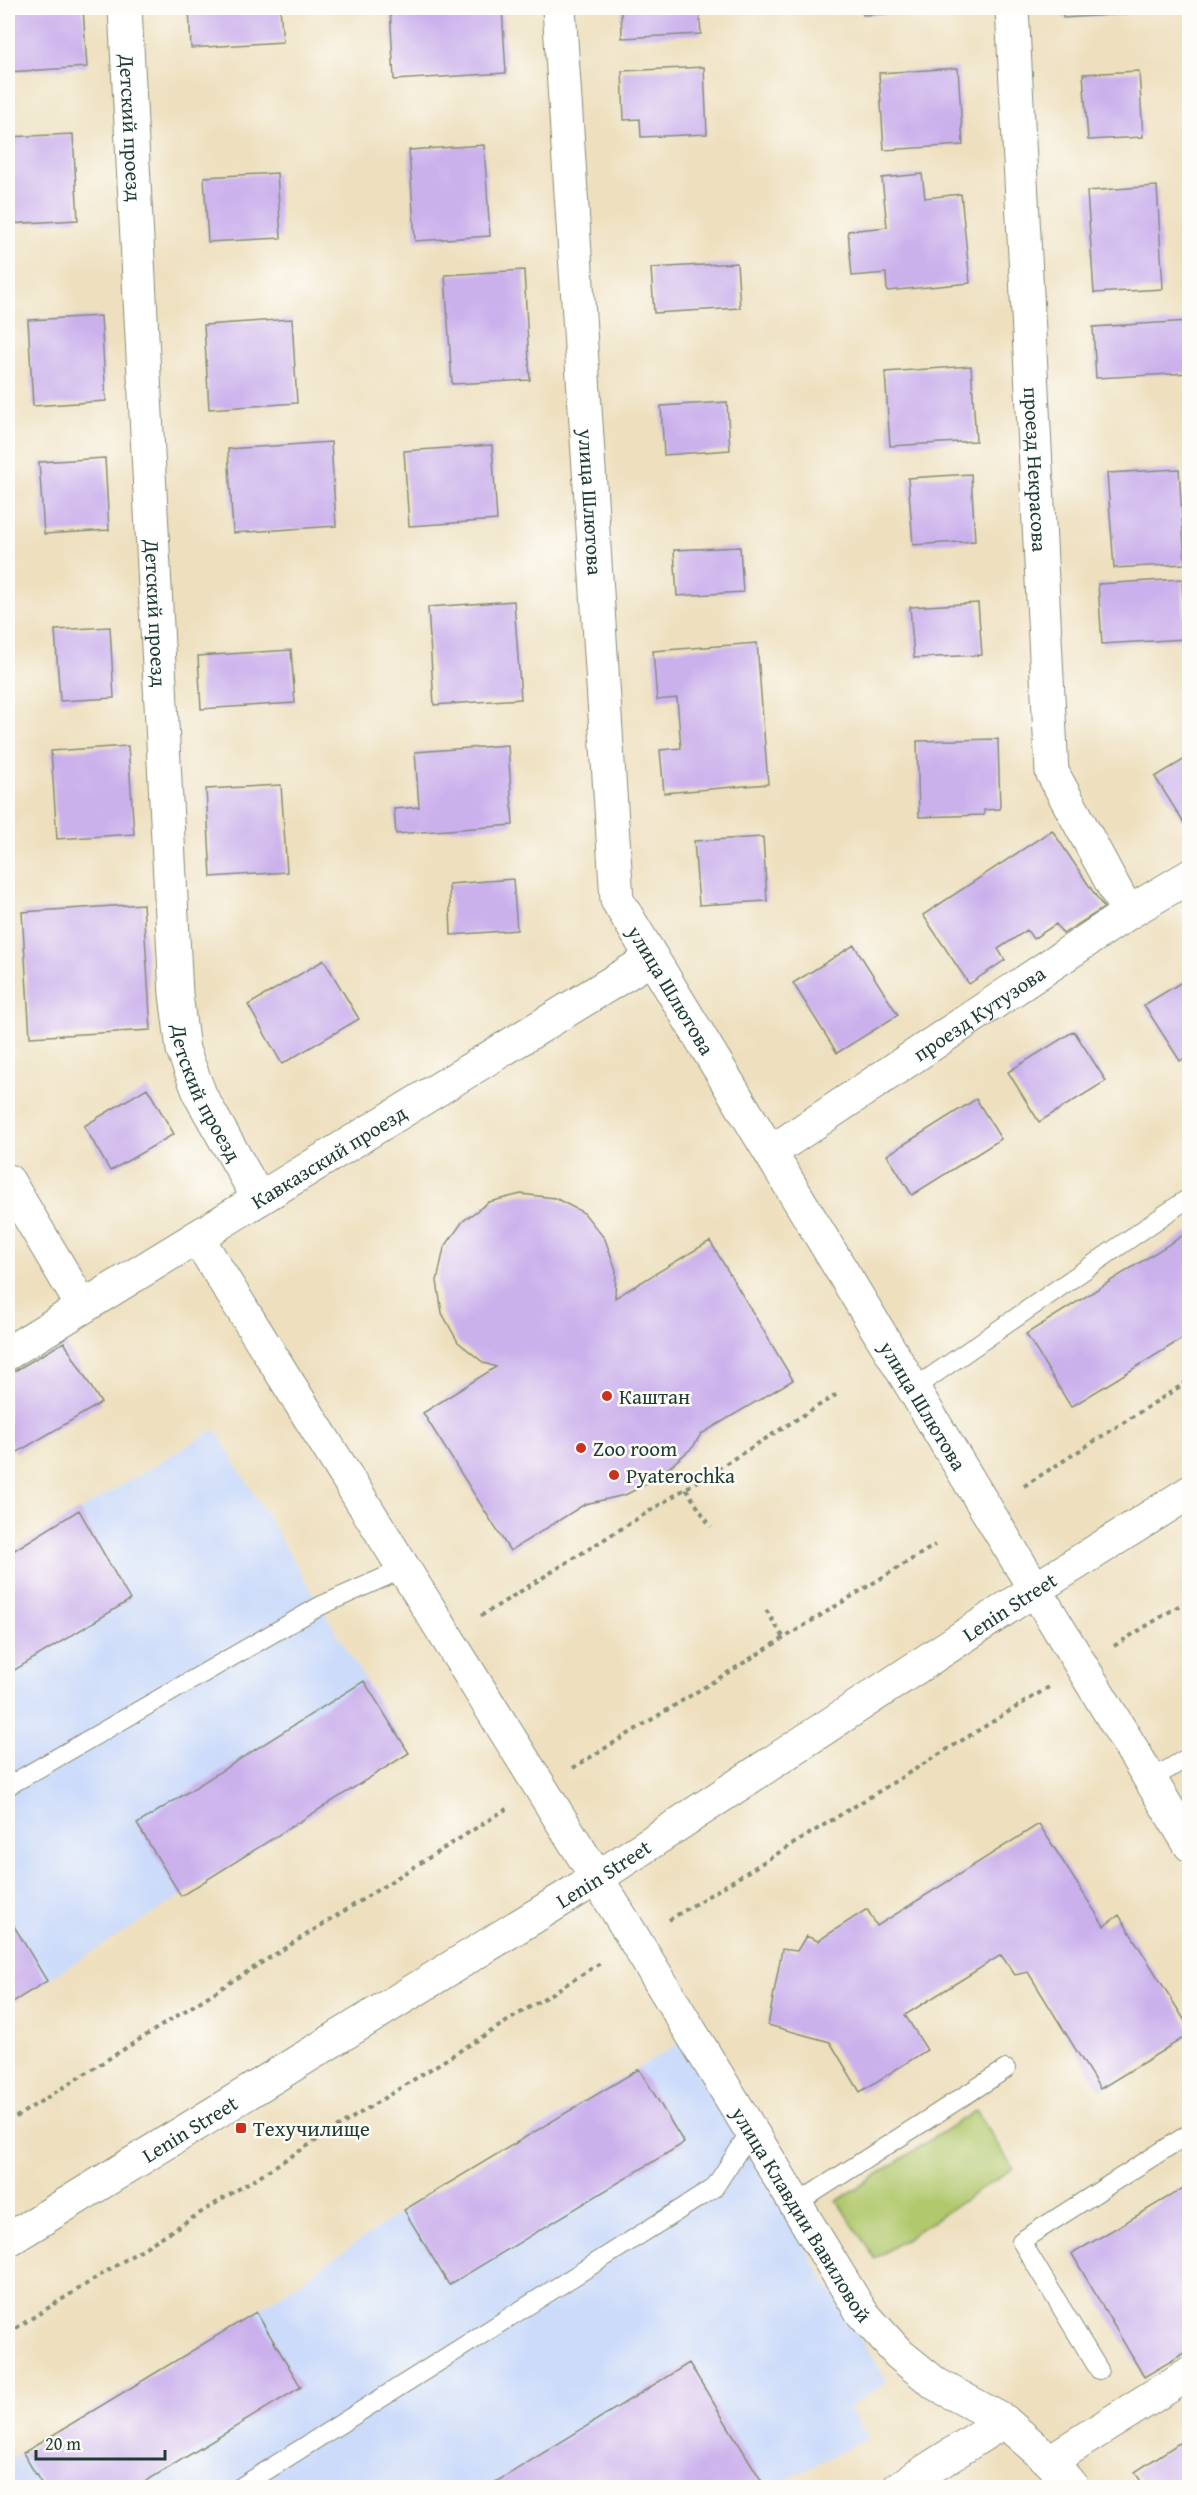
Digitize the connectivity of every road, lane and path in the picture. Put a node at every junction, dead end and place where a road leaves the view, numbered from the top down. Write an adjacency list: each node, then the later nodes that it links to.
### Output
1 (125, 8): 10 (street, Детский проезд)
2 (559, 8): 6 (street, улица Шлютова)
3 (1012, 8): 5 (street, проезд Некрасова)
4 (1190, 876): 5 (street, проезд Кутузова)
5 (1128, 913): 7 (street, проезд Кутузова)
6 (652, 958): 7 (street, улица Шлютова); 10 (street, Кавказский проезд)
7 (771, 1152): 15 (street, улица Шлютова)
8 (8, 1181): 12 (street)
9 (1190, 1197): 15 (lane)
10 (259, 1199): 11 (street, Кавказский проезд)
11 (197, 1237): 12 (street, Кавказский проезд); 22 (street, улица Клавдии Вавиловой)
12 (83, 1307): 13 (street, Кавказский проезд)
13 (8, 1353)
14 (1190, 1380): 17 (path)
15 (913, 1389): 23 (street, улица Шлютова)
16 (839, 1393): 18 (path)
17 (1024, 1485)
18 (686, 1488): 20 (path); 26 (path)
19 (1190, 1492): 23 (street, Lenin Street)
20 (711, 1527)
21 (935, 1545): 27 (path)
22 (405, 1568): 26 (street, улица Клавдии Вавиловой); 31 (lane)
23 (1034, 1590): 28 (street, улица Шлютова); 34 (street, Lenin Street)
24 (1190, 1599): 28 (path)
25 (766, 1610): 27 (path)
26 (447, 1637): 32 (street, улица Клавдии Вавиловой)
27 (784, 1638): 32 (path)
28 (1081, 1667): 30 (street, улица Шлютова); 35 (path)
29 (1190, 1756): 30 (lane)
30 (1150, 1780): 33 (street, улица Шлютова)
31 (8, 1786)
32 (541, 1788): 34 (street, улица Клавдии Вавиловой); 37 (path)
33 (1190, 1845)
34 (597, 1878): 35 (street, улица Клавдии Вавиловой); 41 (street, Lenin Street)
35 (635, 1941): 39 (street, улица Клавдии Вавиловой); 42 (path)
36 (1006, 2069): 40 (lane)
37 (8, 2122)
38 (1190, 2133): 43 (lane)
39 (755, 2137): 40 (street, улица Клавдии Вавиловой); 47 (lane)
40 (796, 2204): 45 (street, улица Клавдии Вавиловой)
41 (8, 2240)
42 (8, 2333)
43 (1099, 2370)
44 (1190, 2373): 46 (street)
45 (1004, 2421): 46 (street, улица Клавдии Вавиловой); 48 (street)
46 (1050, 2461): 49 (street, улица Клавдии Вавиловой)
47 (239, 2487)
48 (899, 2487)
49 (1073, 2487)

